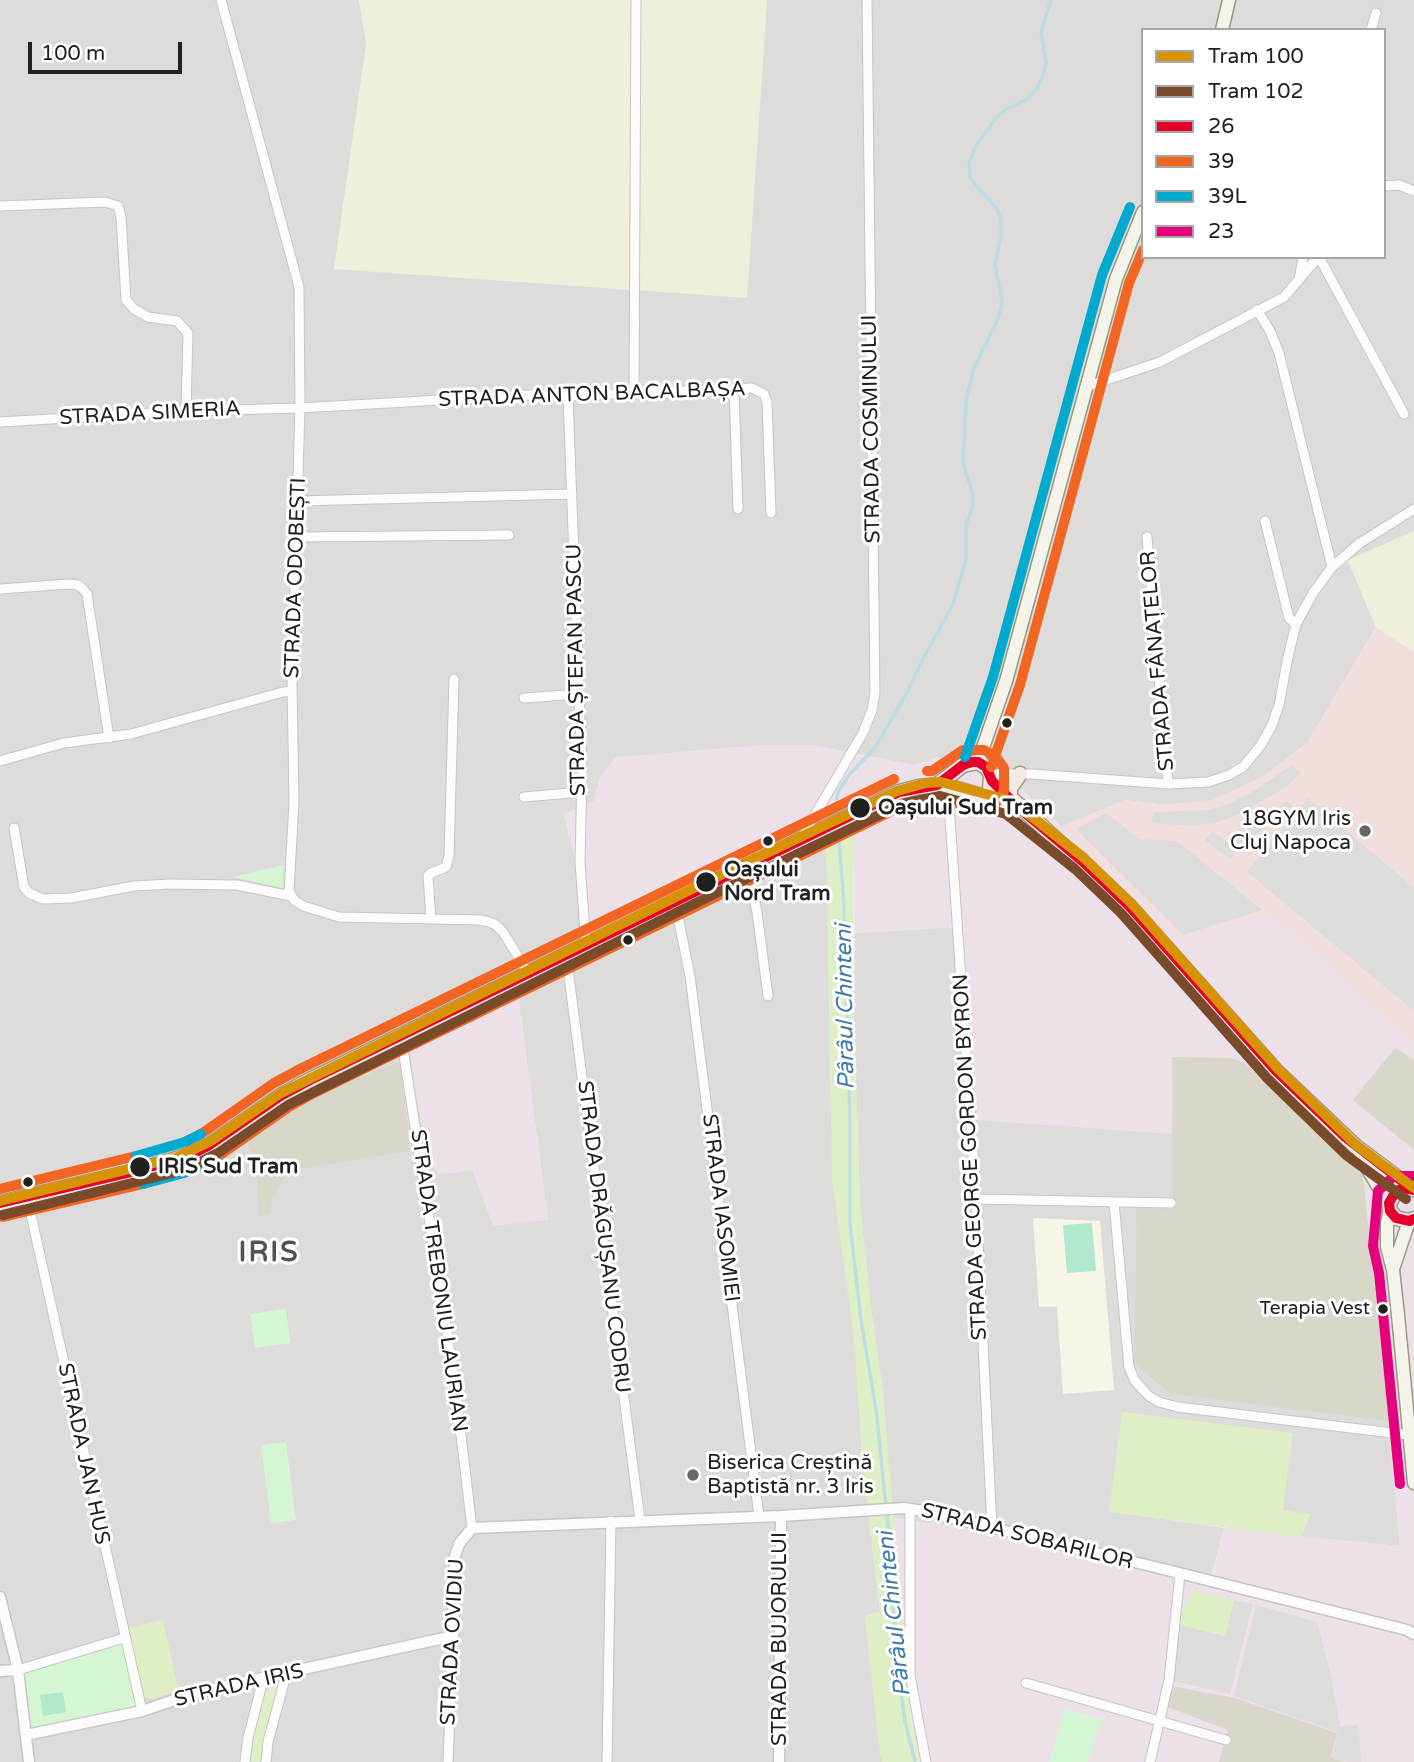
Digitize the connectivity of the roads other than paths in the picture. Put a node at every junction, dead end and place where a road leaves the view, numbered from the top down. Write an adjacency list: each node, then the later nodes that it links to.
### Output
1 (221, 0): 21 (street, STRADA ODOBEȘTI)
2 (636, 0): 19 (street)
3 (867, 0): 55 (street, STRADA COSMINULUI)
4 (1229, 0): 6 (main road)
5 (1376, 13): 7 (street)
6 (1222, 28)
7 (1372, 28)
8 (1386, 186): 9 (street)
9 (1414, 191)
10 (0, 206): 22 (street)
11 (1141, 217): 17 (main road)
12 (1303, 259): 15 (street)
13 (1316, 259): 15 (street)
14 (1319, 259): 23 (street)
15 (1299, 280): 16 (street)
16 (1257, 310): 17 (street); 34 (street)
17 (1085, 387): 43 (main road)
18 (734, 389): 19 (street, STRADA ANTON BACALBAȘA); 27 (street); 29 (street, STRADA ANTON BACALBAȘA)
19 (634, 393): 20 (street, STRADA ANTON BACALBAȘA)
20 (568, 396): 21 (street, STRADA ANTON BACALBAȘA); 25 (street, STRADA ȘTEFAN PASCU)
21 (300, 408): 22 (street, STRADA SIMERIA); 26 (street, STRADA ODOBEȘTI)
22 (186, 411): 24 (street, STRADA SIMERIA)
23 (1404, 414)
24 (0, 422)
25 (572, 494): 26 (street); 39 (street, STRADA ȘTEFAN PASCU)
26 (298, 501): 32 (street, STRADA ODOBEȘTI)
27 (738, 509)
28 (1414, 509): 34 (street, STRADA FÂNAȚELOR)
29 (771, 513)
30 (1265, 521): 36 (street)
31 (509, 535): 32 (street)
32 (297, 537): 38 (street, STRADA ODOBEȘTI)
33 (1147, 537): 47 (street, STRADA FÂNAȚELOR)
34 (1332, 568): 36 (street, STRADA FÂNAȚELOR)
35 (0, 589): 41 (street)
36 (1296, 624): 47 (street, STRADA FÂNAȚELOR)
37 (454, 679): 59 (street)
38 (292, 691): 41 (street); 57 (street, STRADA ODOBEȘTI)
39 (579, 694): 40 (street); 50 (street, STRADA ȘTEFAN PASCU)
40 (524, 698)
41 (109, 738): 42 (street)
42 (0, 761)
43 (978, 762): 44 (main road); 46 (main road)
44 (959, 769): 48 (main road); 49 (main road)
45 (1020, 774): 46 (street, STRADA FÂNAȚELOR); 47 (street, STRADA FÂNAȚELOR); 53 (main road)
46 (992, 777): 51 (main road); 53 (main road)
47 (1168, 784)
48 (937, 785): 49 (main road); 55 (main road)
49 (958, 789): 51 (main road); 68 (street, STRADA GEORGE GORDON BYRON)
50 (581, 792): 52 (street); 60 (street, STRADA ȘTEFAN PASCU)
51 (984, 796): 53 (main road)
52 (524, 797)
53 (1014, 802): 65 (main road)
54 (14, 828): 57 (street)
55 (801, 840): 56 (main road)
56 (747, 867): 58 (main road); 63 (street)
57 (290, 896): 59 (street)
58 (675, 902): 60 (main road); 78 (street, STRADA IASOMIEI)
59 (430, 919): 62 (street)
60 (586, 945): 61 (main road)
61 (566, 954): 62 (main road); 80 (street, STRADA DRĂGUȘANU CODRU)
62 (528, 973): 64 (main road)
63 (768, 996)
64 (401, 1036): 67 (main road); 82 (street, STRADA TREBONIU LAURIAN)
65 (1355, 1146): 66 (main road); 72 (main road)
66 (1413, 1189): 72 (main road)
67 (27, 1198): 70 (main road); 88 (street, STRADA JAN HUS)
68 (976, 1199): 69 (street); 83 (street, STRADA GEORGE GORDON BYRON)
69 (1114, 1202): 71 (street); 75 (street)
70 (0, 1203)
71 (1171, 1203)
72 (1390, 1207): 73 (main road); 74 (main road)
73 (1413, 1220): 74 (main road)
74 (1393, 1270): 75 (main road)
75 (1409, 1435): 76 (main road)
76 (1414, 1483)
77 (910, 1509): 79 (street, STRADA SOBARILOR); 83 (street, STRADA SOBARILOR); 104 (street)
78 (759, 1516): 79 (street, STRADA SOBARILOR); 80 (street, STRADA SOBARILOR)
79 (781, 1516): 103 (street, STRADA BUJORULUI)
80 (640, 1520): 81 (street, STRADA SOBARILOR)
81 (611, 1521): 82 (street, STRADA SOBARILOR); 102 (street)
82 (472, 1528): 87 (street, STRADA OVIDIU)
83 (992, 1528): 84 (street, STRADA SOBARILOR)
84 (1180, 1574): 86 (street, STRADA SOBARILOR); 95 (street)
85 (0, 1597): 89 (street)
86 (1412, 1632)
87 (453, 1636): 91 (street, STRADA IRIS); 101 (street, STRADA OVIDIU)
88 (124, 1638): 89 (street); 94 (street, STRADA JAN HUS)
89 (18, 1670): 90 (street); 96 (street)
90 (0, 1671)
91 (286, 1675): 92 (street, STRADA IRIS); 100 (street)
92 (263, 1680): 94 (street, STRADA IRIS); 99 (street)
93 (1026, 1684): 95 (street)
94 (142, 1711): 96 (street, STRADA IRIS)
95 (1160, 1721): 97 (street); 105 (street)
96 (26, 1735): 98 (street)
97 (1226, 1740)
98 (29, 1762)
99 (245, 1762)
100 (266, 1762)
101 (448, 1762)
102 (607, 1762)
103 (779, 1762)
104 (926, 1762)
105 (1150, 1762)

